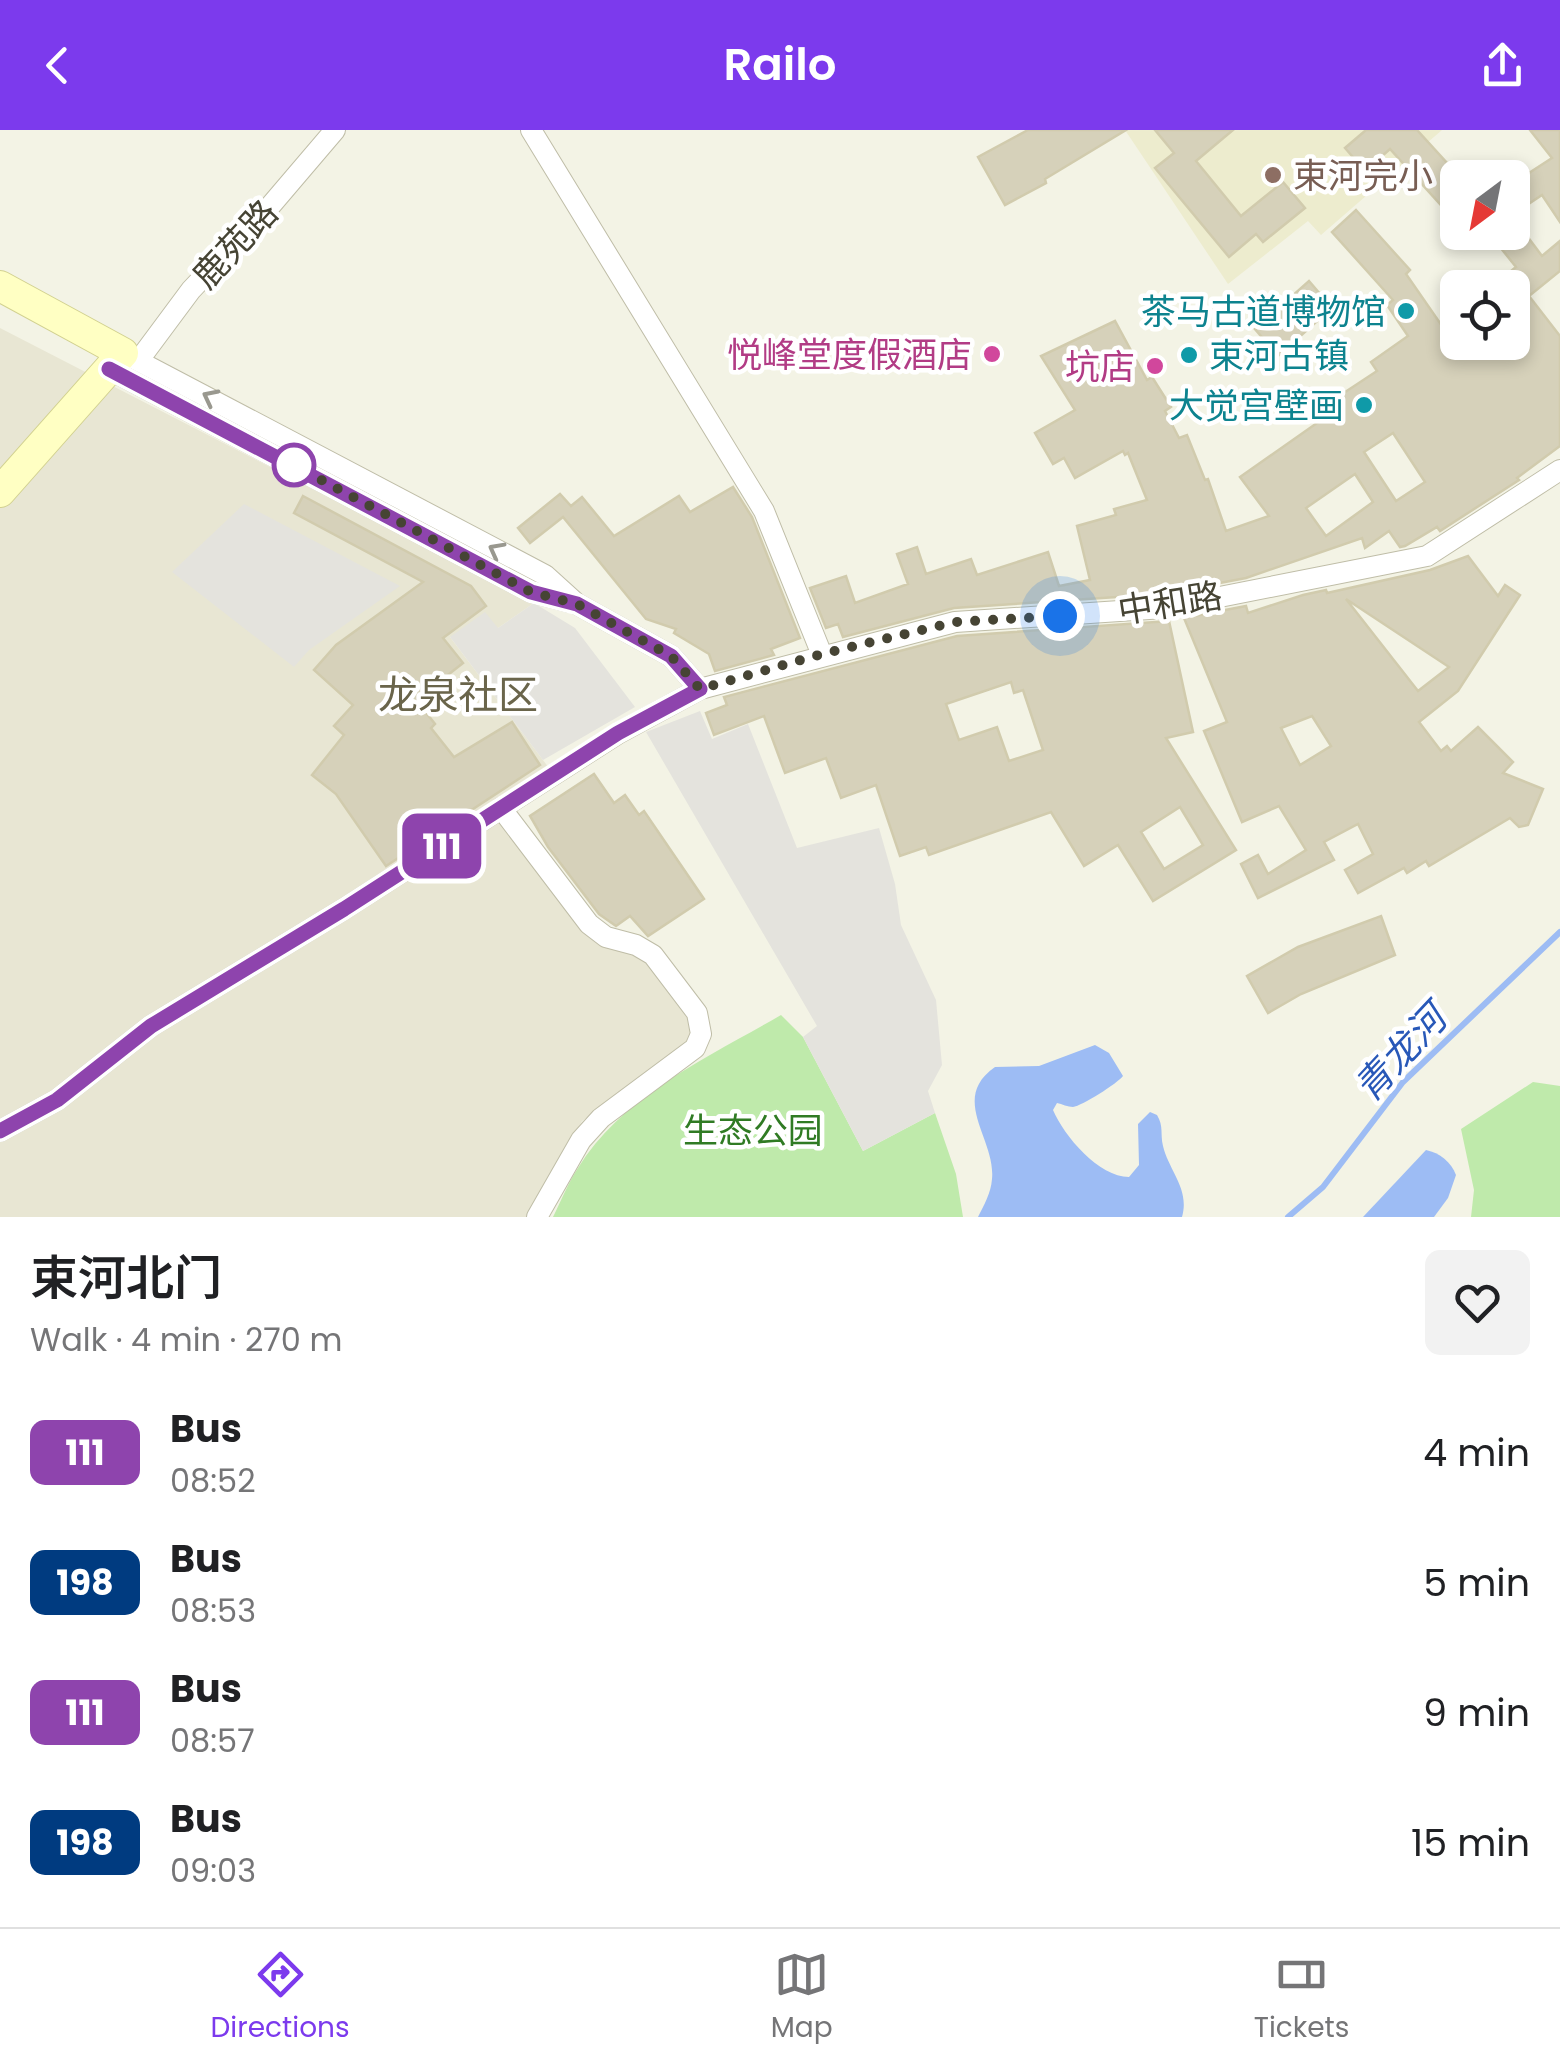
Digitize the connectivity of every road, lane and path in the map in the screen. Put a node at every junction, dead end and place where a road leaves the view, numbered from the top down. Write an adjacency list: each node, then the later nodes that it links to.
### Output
1 (335, 130): 5 (street, 鹿苑路)
2 (531, 130): 9 (street)
3 (0, 286): 5 (main road)
4 (0, 310): 5 (main road)
5 (124, 361): 7 (main road); 8 (street, one-way to 5); 8 (street)
6 (1560, 470): 9 (street, 中和路)
7 (0, 492)
8 (577, 604): 10 (street)
9 (822, 654): 10 (street, 中和路)
10 (700, 689): 11 (street, 中和路)
11 (501, 808): 12 (street, 中和路); 13 (street)
12 (0, 1131)
13 (537, 1217)

